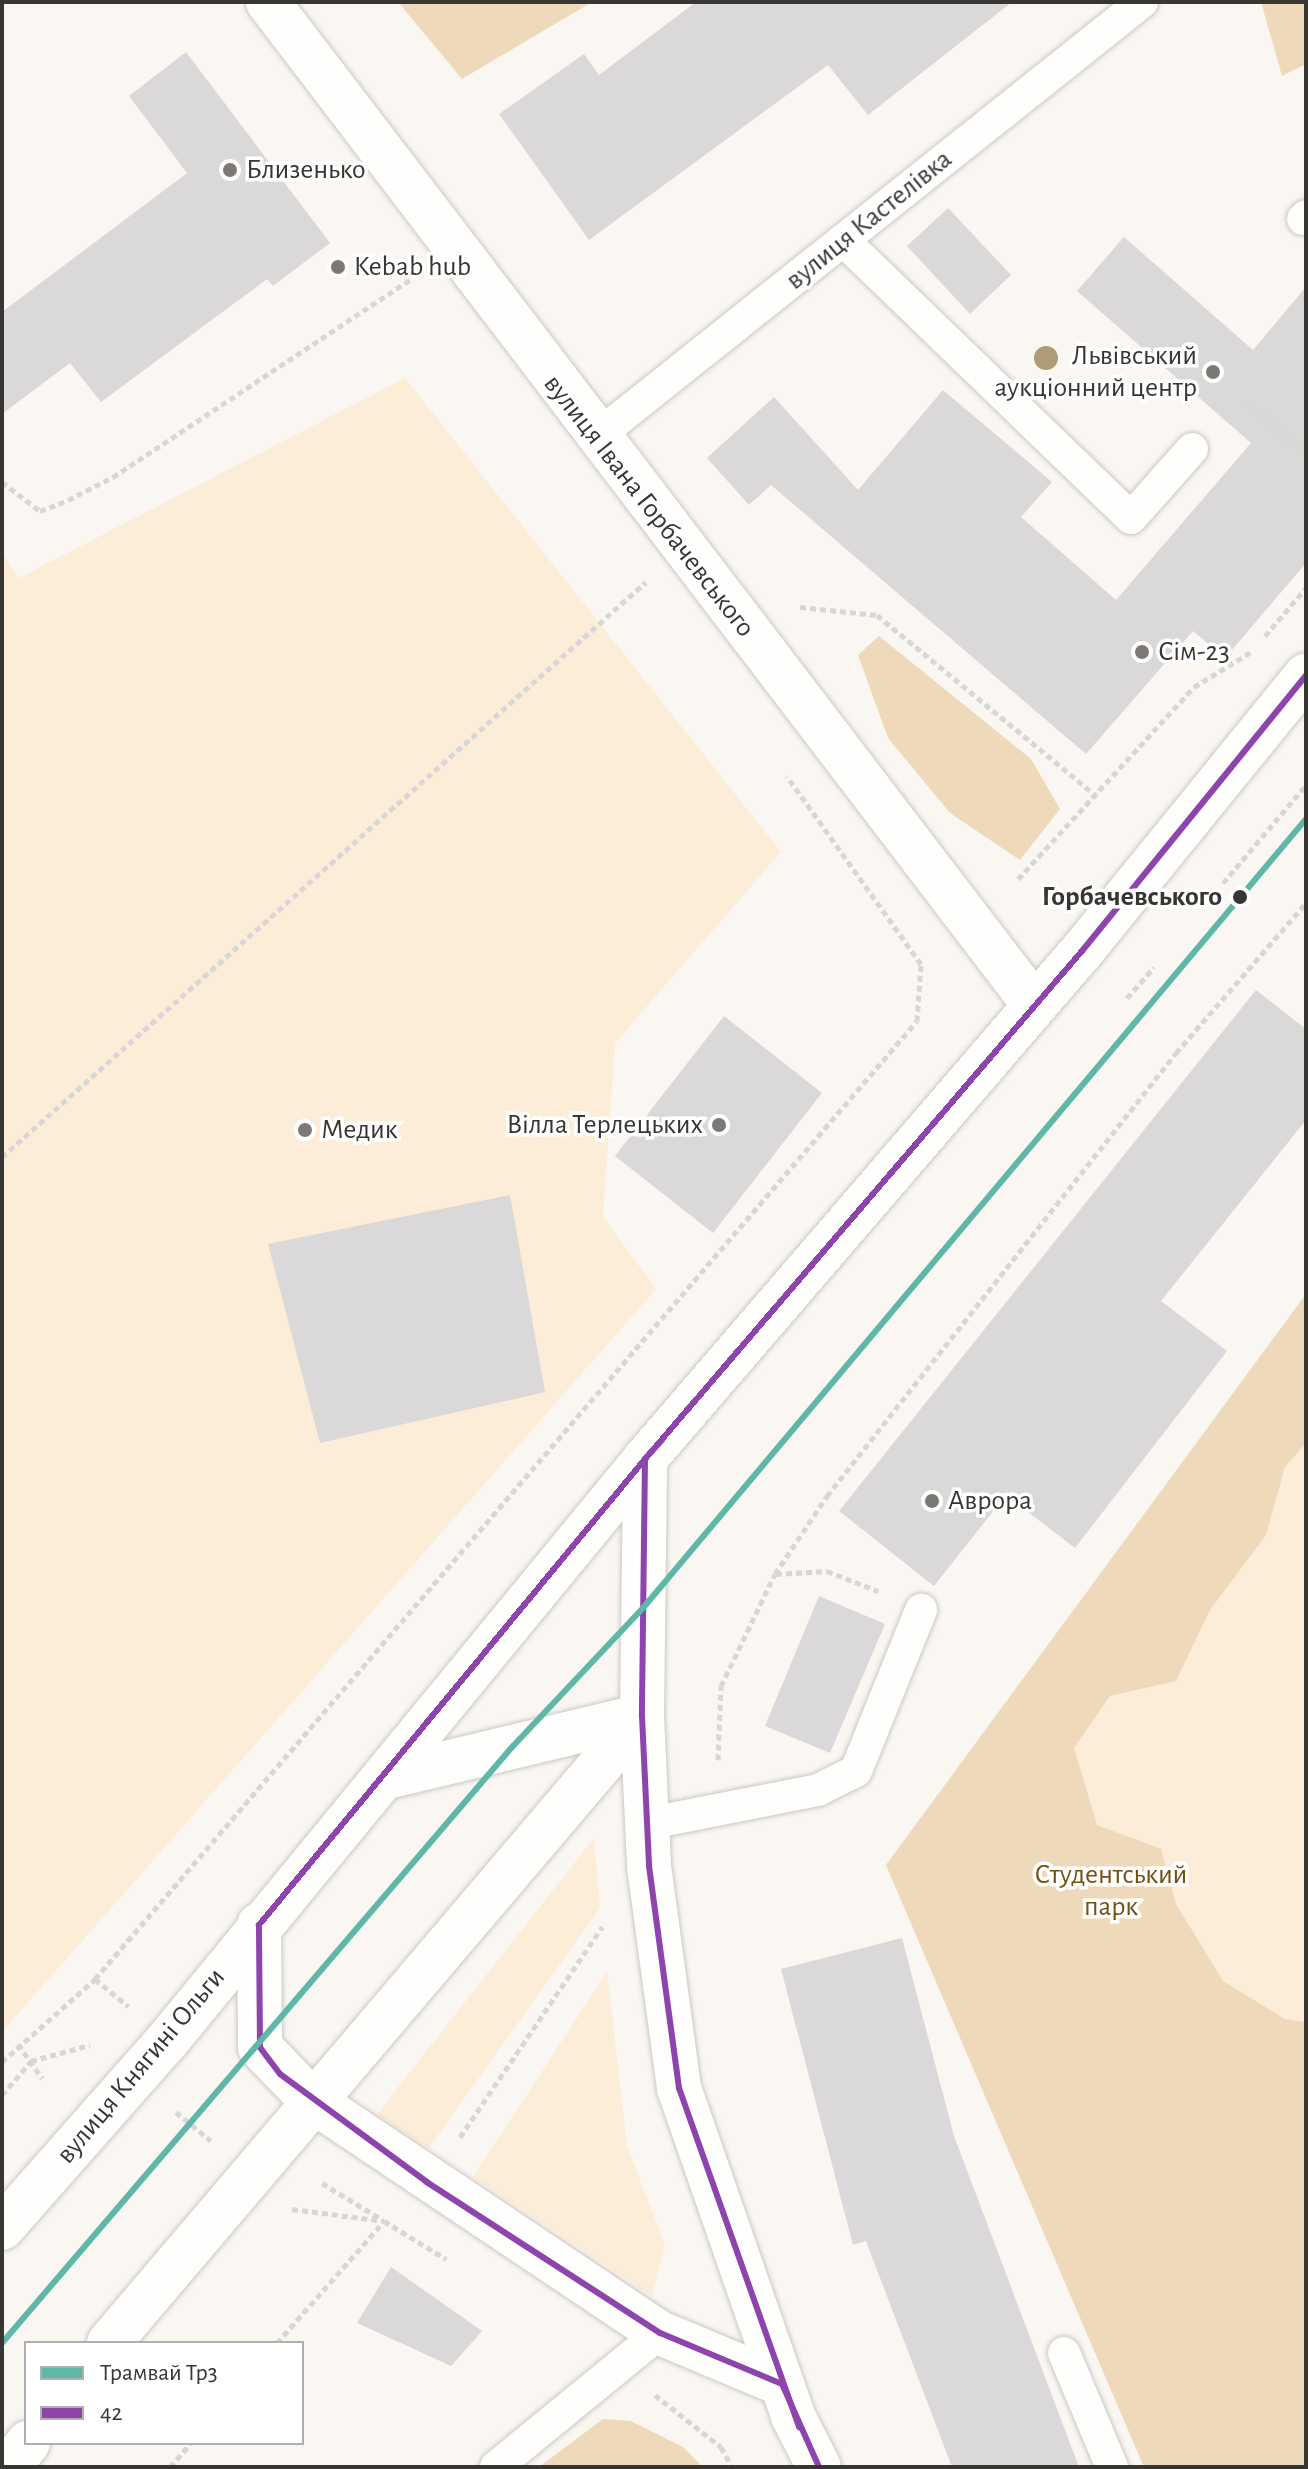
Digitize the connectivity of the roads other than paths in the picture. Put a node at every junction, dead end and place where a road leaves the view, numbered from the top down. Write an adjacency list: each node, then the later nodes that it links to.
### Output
1 (268, 2): 4 (main road, вулиця Івана Горбачевського)
2 (1142, 2): 3 (lane, вулиця Кастелівка)
3 (843, 240): 4 (lane, вулиця Кастелівка); 5 (lane)
4 (596, 437): 7 (main road, вулиця Івана Горбачевського)
5 (1192, 449)
6 (1306, 675): 7 (main road, вулиця Княгині Ольги)
7 (1035, 1006): 8 (main road, вулиця Княгині Ольги)
8 (645, 1459): 10 (main road); 11 (main road, вулиця Княгині Ольги)
9 (921, 1610): 12 (lane)
10 (642, 1716): 11 (main road); 12 (main road); 14 (main road)
11 (383, 1778): 13 (main road, вулиця Княгині Ольги)
12 (645, 1824): 19 (main road)
13 (259, 1925): 14 (main road); 15 (main road, вулиця Княгині Ольги)
14 (310, 2099): 16 (main road); 17 (main road)
15 (2, 2228)
16 (660, 2333): 19 (main road); 22 (lane)
17 (111, 2341)
18 (1064, 2353): 24 (lane)
19 (782, 2384): 23 (main road)
20 (26, 2445): 21 (main road)
21 (9, 2467)
22 (496, 2467)
23 (819, 2467)
24 (1112, 2467)

